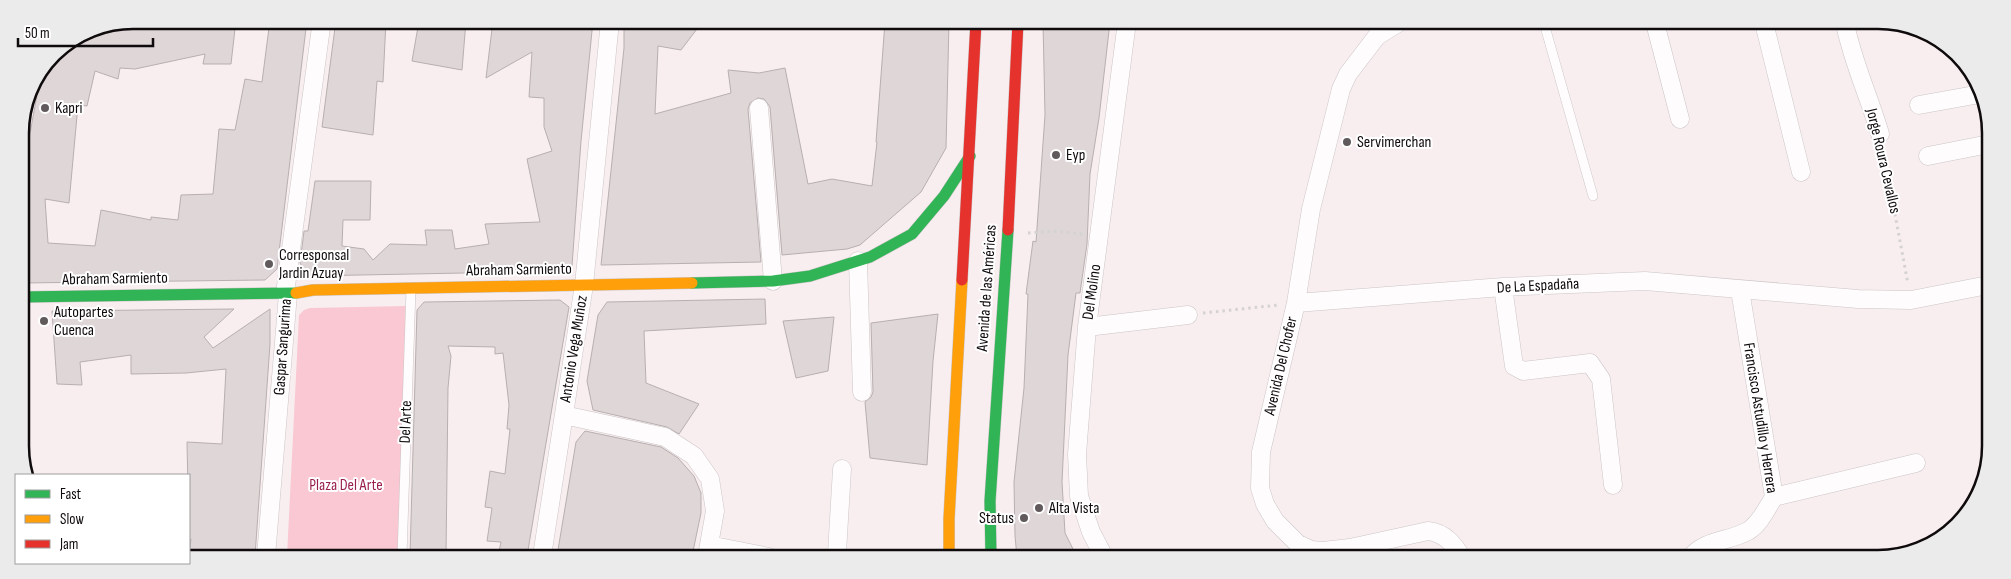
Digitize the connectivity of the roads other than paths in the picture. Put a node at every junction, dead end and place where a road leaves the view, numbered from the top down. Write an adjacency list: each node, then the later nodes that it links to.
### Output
1 (321, 29): 28 (street, Gaspar Sangurima)
2 (609, 29): 23 (street, Antonio Vega Muñoz)
3 (976, 29): 17 (main road, Avenida de las Américas)
4 (1018, 29): 45 (main road, Avenida de las Américas)
5 (1126, 29): 32 (street, Del Molino)
6 (1388, 29): 30 (street, Avenida Del Chofer)
7 (1546, 29): 20 (lane)
8 (1657, 29): 14 (street)
9 (1765, 29): 19 (street)
10 (1846, 29): 15 (street, Jorge Roura Cevallos)
11 (1975, 95): 12 (street)
12 (1919, 105)
13 (759, 108): 22 (street)
14 (1680, 119)
15 (1880, 134)
16 (1982, 145): 18 (street)
17 (970, 156): 21 (main road, Abraham Sarmiento); 44 (main road, Avenida de las Américas)
18 (1928, 156)
19 (1801, 172)
20 (1593, 196)
21 (858, 261): 22 (main road, Abraham Sarmiento); 33 (street)
22 (773, 281): 23 (main road, Abraham Sarmiento)
23 (584, 285): 26 (main road, Abraham Sarmiento); 34 (street, Antonio Vega Muñoz)
24 (1982, 286): 27 (street, De La Espadaña)
25 (1503, 287): 27 (street, De La Espadaña); 30 (street, De La Espadaña); 37 (street)
26 (411, 289): 28 (main road, Abraham Sarmiento); 40 (lane, Del Arte)
27 (1740, 290): 38 (street, Francisco Astudillo y Herrera)
28 (288, 294): 29 (main road, Abraham Sarmiento); 39 (street, Gaspar Sangurima)
29 (29, 297)
30 (1296, 303): 47 (street, Avenida Del Chofer)
31 (1188, 315): 32 (street)
32 (1087, 327): 46 (street, Del Molino)
33 (862, 392)
34 (564, 415): 41 (street, Antonio Vega Muñoz); 42 (street)
35 (1916, 463): 38 (street)
36 (842, 469): 43 (street)
37 (1613, 485)
38 (1774, 497): 50 (street, Francisco Astudillo y Herrera)
39 (267, 550)
40 (402, 550)
41 (543, 550)
42 (708, 550)
43 (837, 550)
44 (949, 550)
45 (991, 550)
46 (1100, 550)
47 (1311, 550)
48 (1333, 550): 49 (street, Avenida Del Chofer)
49 (1457, 550)
50 (1697, 550)

